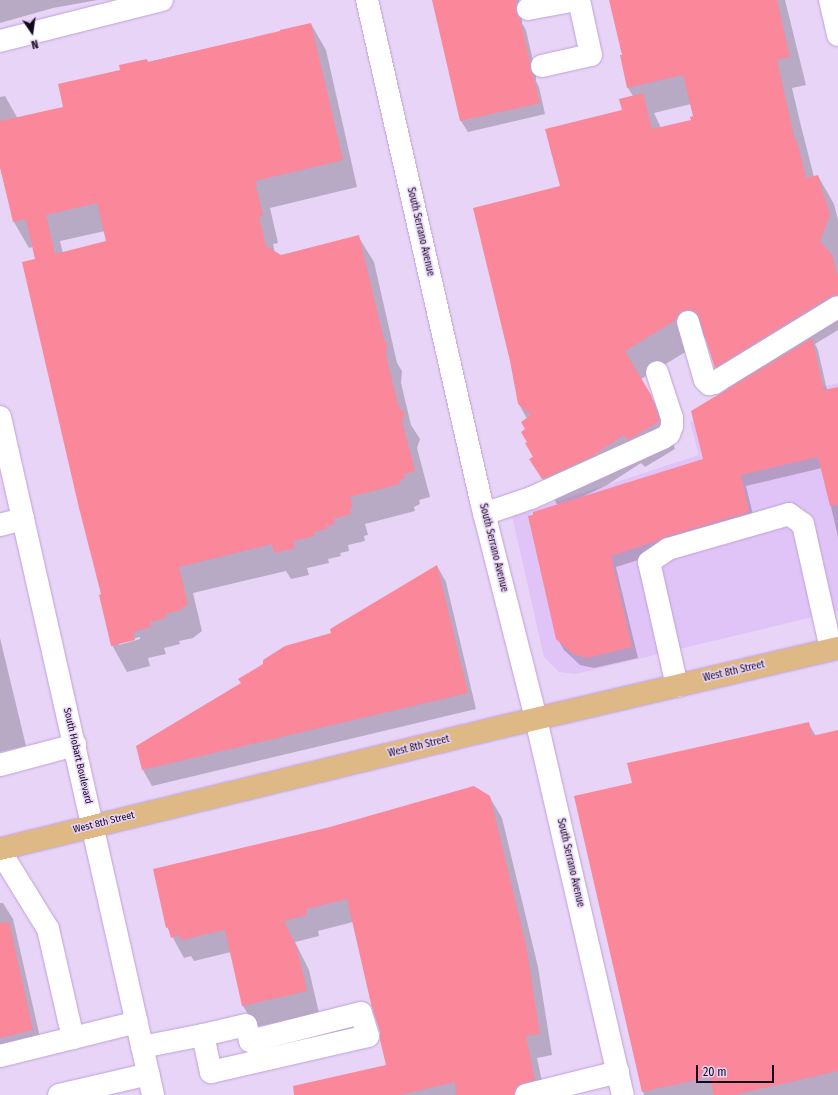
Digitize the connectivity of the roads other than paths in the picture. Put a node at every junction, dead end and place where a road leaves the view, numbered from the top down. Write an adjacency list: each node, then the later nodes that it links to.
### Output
1 (162, 0): 5 (street)
2 (367, 0): 14 (street, South Serrano Avenue)
3 (578, 0): 6 (street); 9 (street)
4 (830, 0): 7 (street)
5 (131, 4): 8 (street)
6 (528, 9)
7 (838, 35)
8 (0, 41)
9 (542, 66)
10 (838, 307): 11 (street)
11 (688, 322)
12 (657, 372): 14 (street)
13 (0, 417): 15 (street, South Hobart Boulevard)
14 (484, 514): 19 (street, South Serrano Avenue)
15 (23, 519): 16 (street); 20 (street, South Hobart Boulevard)
16 (0, 525)
17 (834, 649): 18 (main road, West 8th Street); 18 (street)
18 (677, 686): 19 (main road, West 8th Street)
19 (536, 719): 22 (main road, West 8th Street); 29 (street, South Serrano Avenue)
20 (75, 745): 21 (street); 22 (street, South Hobart Boulevard)
21 (0, 765)
22 (93, 825): 23 (main road, West 8th Street); 24 (street, South Hobart Boulevard)
23 (0, 850): 26 (street)
24 (137, 1022): 26 (street); 27 (street, South Hobart Boulevard)
25 (203, 1035): 25 (street); 27 (street)
26 (73, 1038): 28 (street)
27 (142, 1047): 30 (street, South Hobart Boulevard)
28 (0, 1056)
29 (618, 1072): 32 (street); 33 (street, South Serrano Avenue)
30 (151, 1085): 31 (street)
31 (59, 1095)
32 (526, 1095)
33 (623, 1095)

